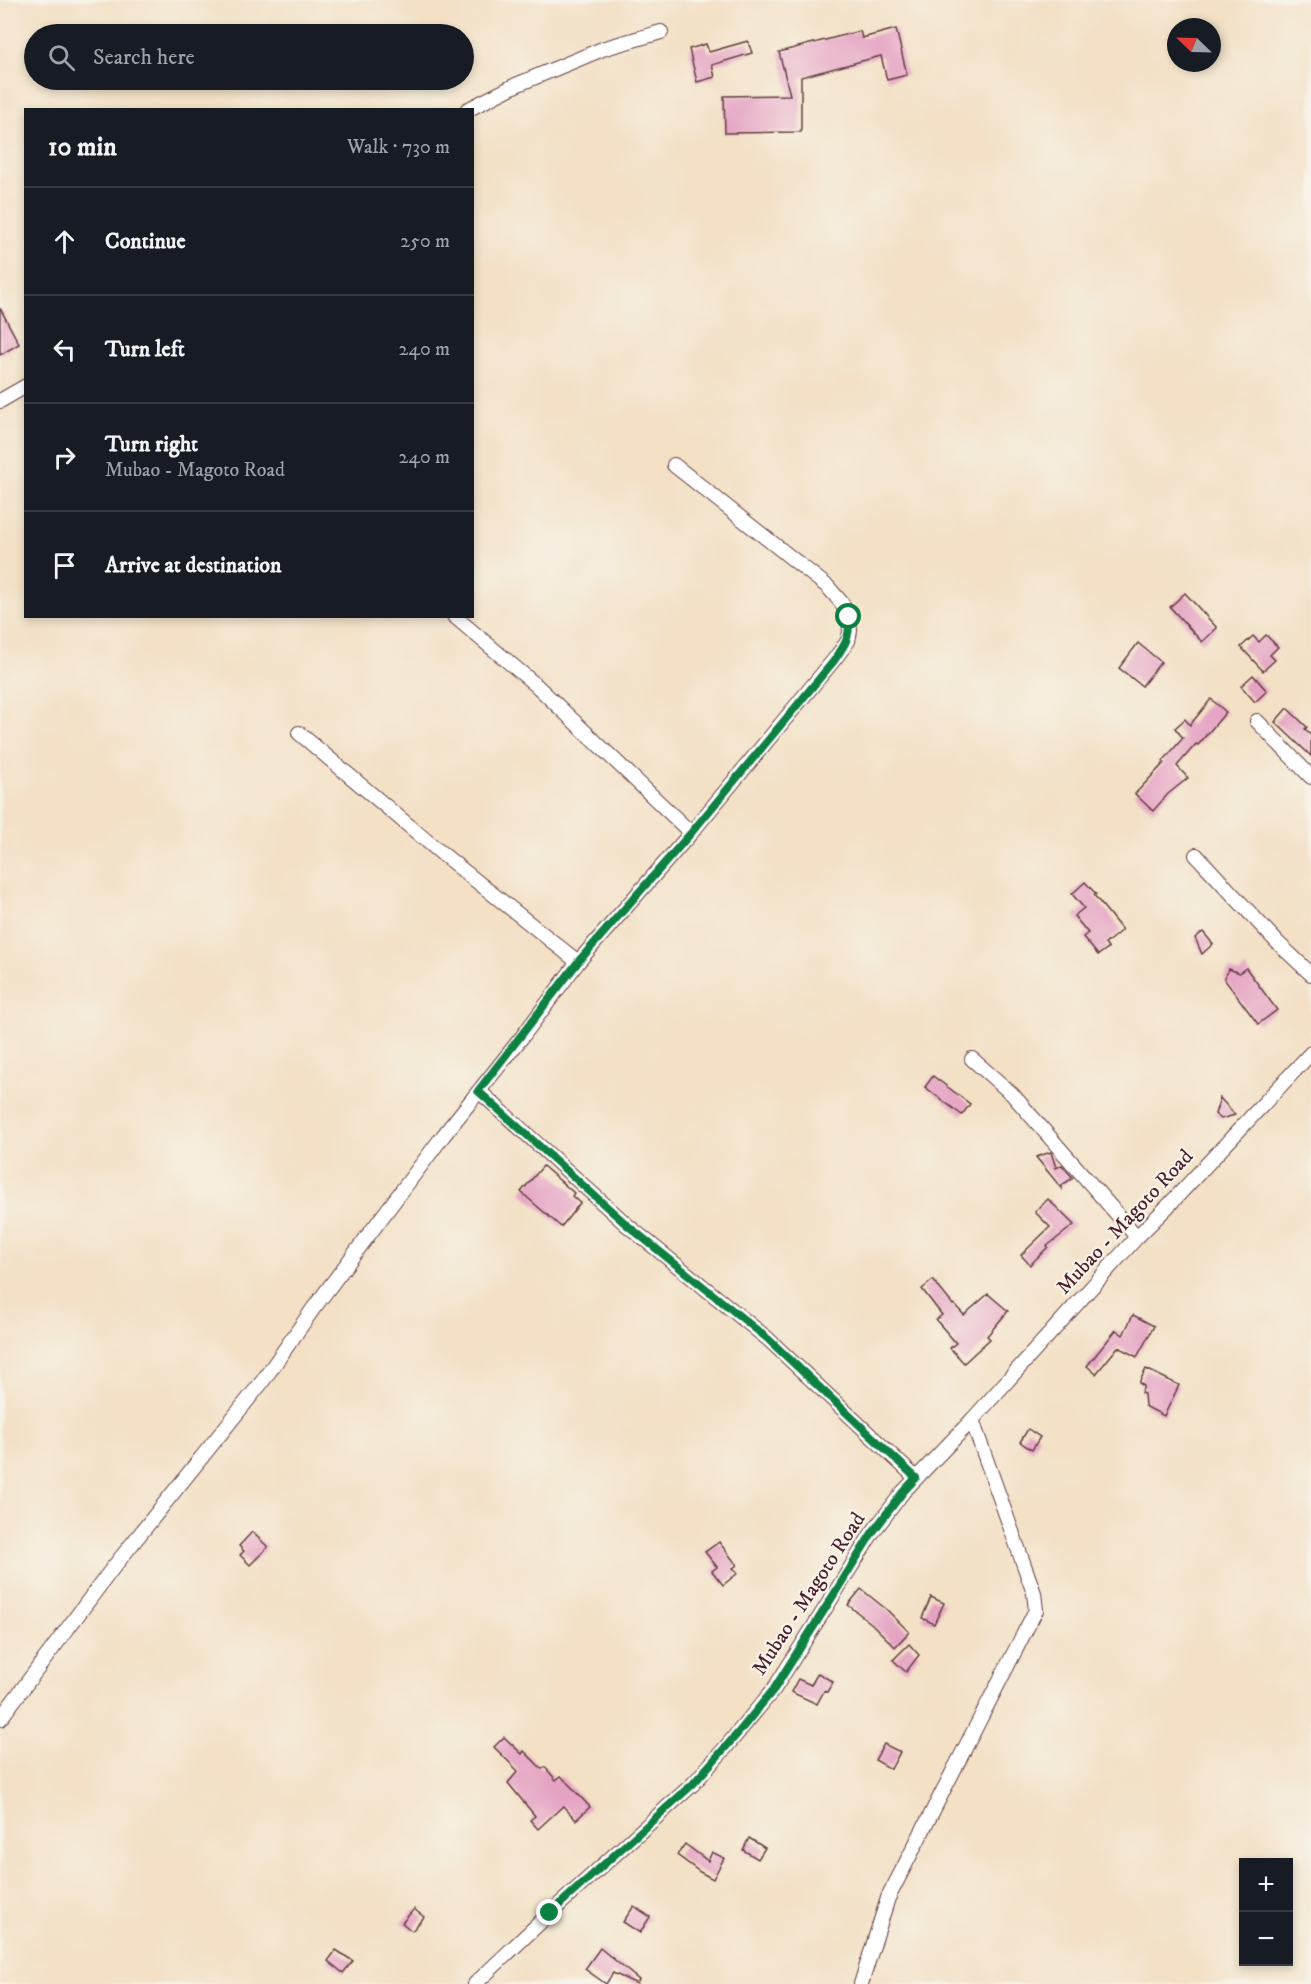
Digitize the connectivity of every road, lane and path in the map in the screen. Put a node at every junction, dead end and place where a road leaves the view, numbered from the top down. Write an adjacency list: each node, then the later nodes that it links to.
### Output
1 (661, 32): 2 (street)
2 (471, 108)
3 (24, 388): 4 (street)
4 (0, 401)
5 (674, 465): 10 (street)
6 (456, 618): 10 (street)
7 (1257, 721): 9 (street)
8 (299, 733): 12 (street)
9 (1311, 777)
10 (691, 833): 12 (street)
11 (1196, 855): 13 (street)
12 (578, 962): 16 (street)
13 (1311, 974)
14 (1311, 1053): 17 (street, Mubao - Magoto Road)
15 (972, 1059): 17 (street)
16 (478, 1091): 19 (street); 20 (street)
17 (1137, 1237): 18 (street, Mubao - Magoto Road)
18 (972, 1420): 19 (street, Mubao - Magoto Road); 22 (street)
19 (916, 1478): 21 (street, Mubao - Magoto Road)
20 (0, 1719)
21 (475, 1984)
22 (861, 1984)

